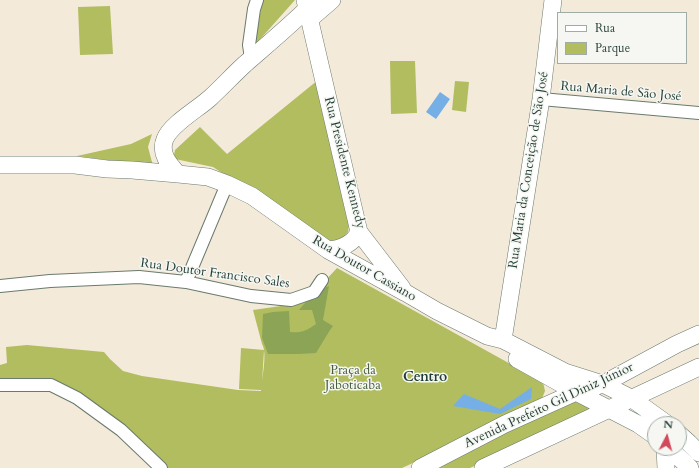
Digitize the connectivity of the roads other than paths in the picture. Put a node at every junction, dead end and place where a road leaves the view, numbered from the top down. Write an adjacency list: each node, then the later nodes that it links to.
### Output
1 (256, 0): 5 (street)
2 (332, 0): 4 (main road)
3 (553, 0): 6 (main road, Rua Maria da Conceição de São José)
4 (309, 7): 5 (main road); 11 (main road, Rua Presidente Kennedy)
5 (251, 58): 9 (main road)
6 (541, 99): 7 (street, Rua Maria de São José); 19 (main road, Rua Maria da Conceição de São José)
7 (699, 114)
8 (0, 165): 9 (main road, Rua Doutor Cassiano)
9 (178, 174): 10 (main road, Rua Doutor Cassiano)
10 (227, 184): 12 (main road, Rua Doutor Cassiano); 14 (street)
11 (359, 232): 12 (main road); 16 (main road, Rua Presidente Kennedy)
12 (328, 250): 16 (main road, Rua Doutor Cassiano)
13 (322, 280): 14 (street, Rua Doutor Francisco Sales)
14 (186, 282): 15 (street, Rua Doutor Francisco Sales)
15 (0, 286)
16 (406, 293): 18 (main road, Rua Doutor Cassiano)
17 (699, 334): 22 (main road, Avenida Prefeito Gil Diniz Júnior)
18 (487, 336): 19 (main road, Rua Doutor Cassiano); 21 (main road, Rua Doutor Cassiano)
19 (503, 340): 22 (main road, Rua Doutor Cassiano)
20 (699, 367): 24 (main road)
21 (548, 377): 25 (main road, Rua Doutor Cassiano); 27 (main road)
22 (604, 384): 25 (main road, Avenida Prefeito Gil Diniz Júnior); 26 (main road, Rua Doutor Cassiano)
23 (0, 385): 36 (street)
24 (658, 385): 26 (main road); 30 (main road)
25 (576, 392): 27 (main road, Avenida Prefeito Gil Diniz Júnior); 28 (main road, Rua Doutor Cassiano)
26 (631, 398): 28 (main road); 29 (main road, Rua Doutor Cassiano)
27 (544, 406): 37 (main road, Avenida Prefeito Gil Diniz Júnior)
28 (608, 409): 31 (main road, Rua Doutor Cassiano); 38 (main road)
29 (656, 416)
30 (663, 416)
31 (647, 430)
32 (687, 440): 33 (main road)
33 (699, 453)
34 (665, 456): 39 (main road)
35 (677, 456): 40 (main road)
36 (161, 468)
37 (420, 468)
38 (484, 468)
39 (666, 468)
40 (690, 468)

